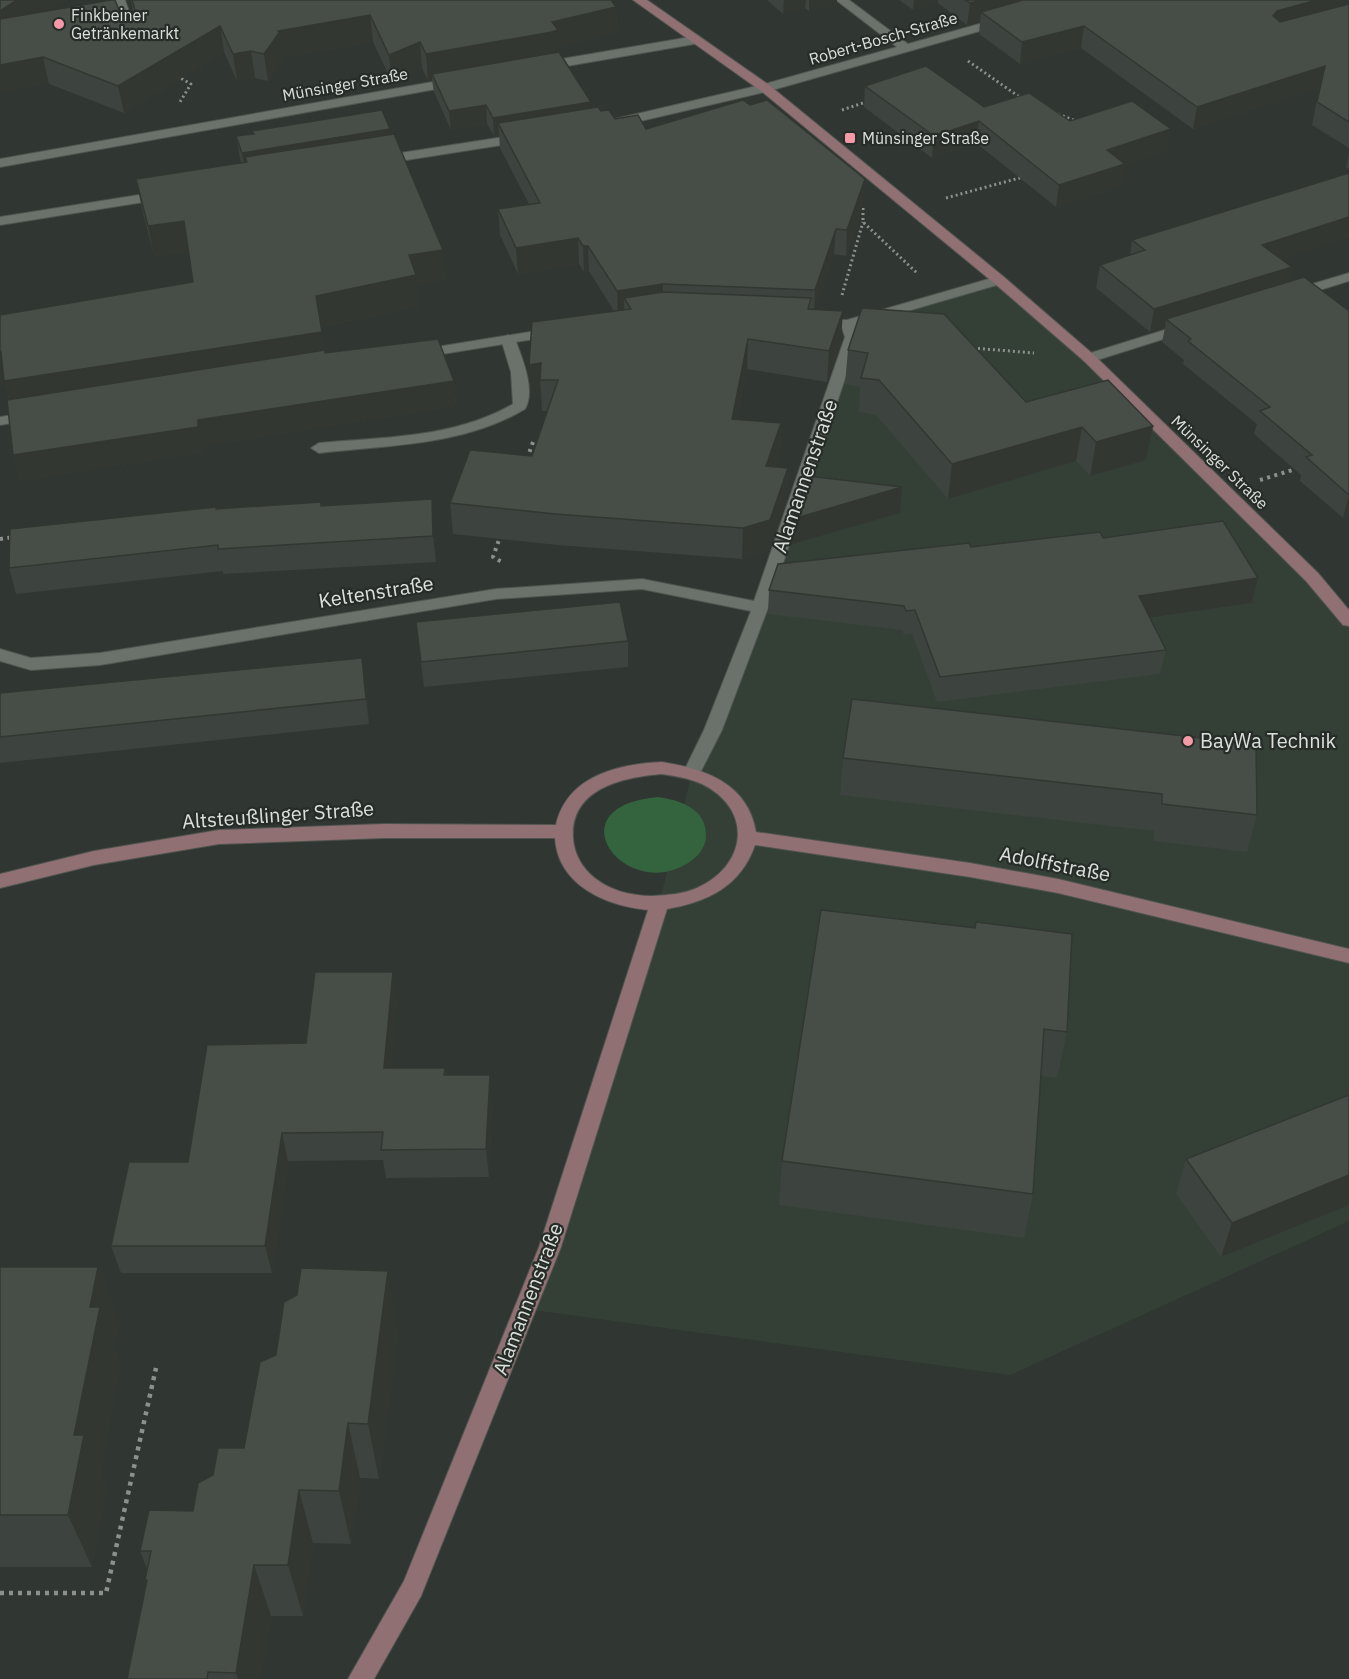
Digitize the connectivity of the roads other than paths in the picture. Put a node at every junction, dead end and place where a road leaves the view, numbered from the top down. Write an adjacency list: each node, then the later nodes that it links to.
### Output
1 (119, 0): 5 (street)
2 (639, 0): 6 (street, Münsinger Straße)
3 (842, 0): 7 (street)
4 (1014, 18): 7 (street, Robert-Bosch-Straße)
5 (132, 36)
6 (696, 40): 8 (street); 10 (street, Münsinger Straße)
7 (907, 49): 10 (street, Robert-Bosch-Straße)
8 (533, 69)
9 (467, 80): 13 (street, Münsinger Straße)
10 (765, 88): 11 (street, Robert-Bosch-Straße); 18 (street, Münsinger Straße)
11 (600, 125)
12 (542, 135): 14 (street)
13 (0, 163)
14 (367, 163)
15 (177, 193): 16 (street)
16 (0, 221)
17 (1349, 277): 19 (street)
18 (999, 280): 21 (street); 26 (street, Münsinger Straße)
19 (1275, 300)
20 (802, 321): 21 (street)
21 (848, 324): 30 (street, Alamannenstraße)
22 (1196, 324): 26 (street)
23 (563, 331): 24 (street)
24 (508, 339): 25 (street); 29 (street)
25 (400, 357)
26 (1089, 358): 31 (street, Münsinger Straße)
27 (44, 414): 28 (street)
28 (0, 421)
29 (319, 448)
30 (760, 608): 32 (street, Keltenstraße); 33 (street, Alamannenstraße)
31 (1349, 621)
32 (0, 655)
33 (692, 773): 34 (street); 35 (street)
34 (562, 832): 36 (street, Altsteußlinger Straße); 37 (street)
35 (748, 837): 37 (street); 38 (street, Adolffstraße)
36 (0, 881)
37 (659, 903): 39 (street, Alamannenstraße)
38 (1349, 956)
39 (360, 1679)

